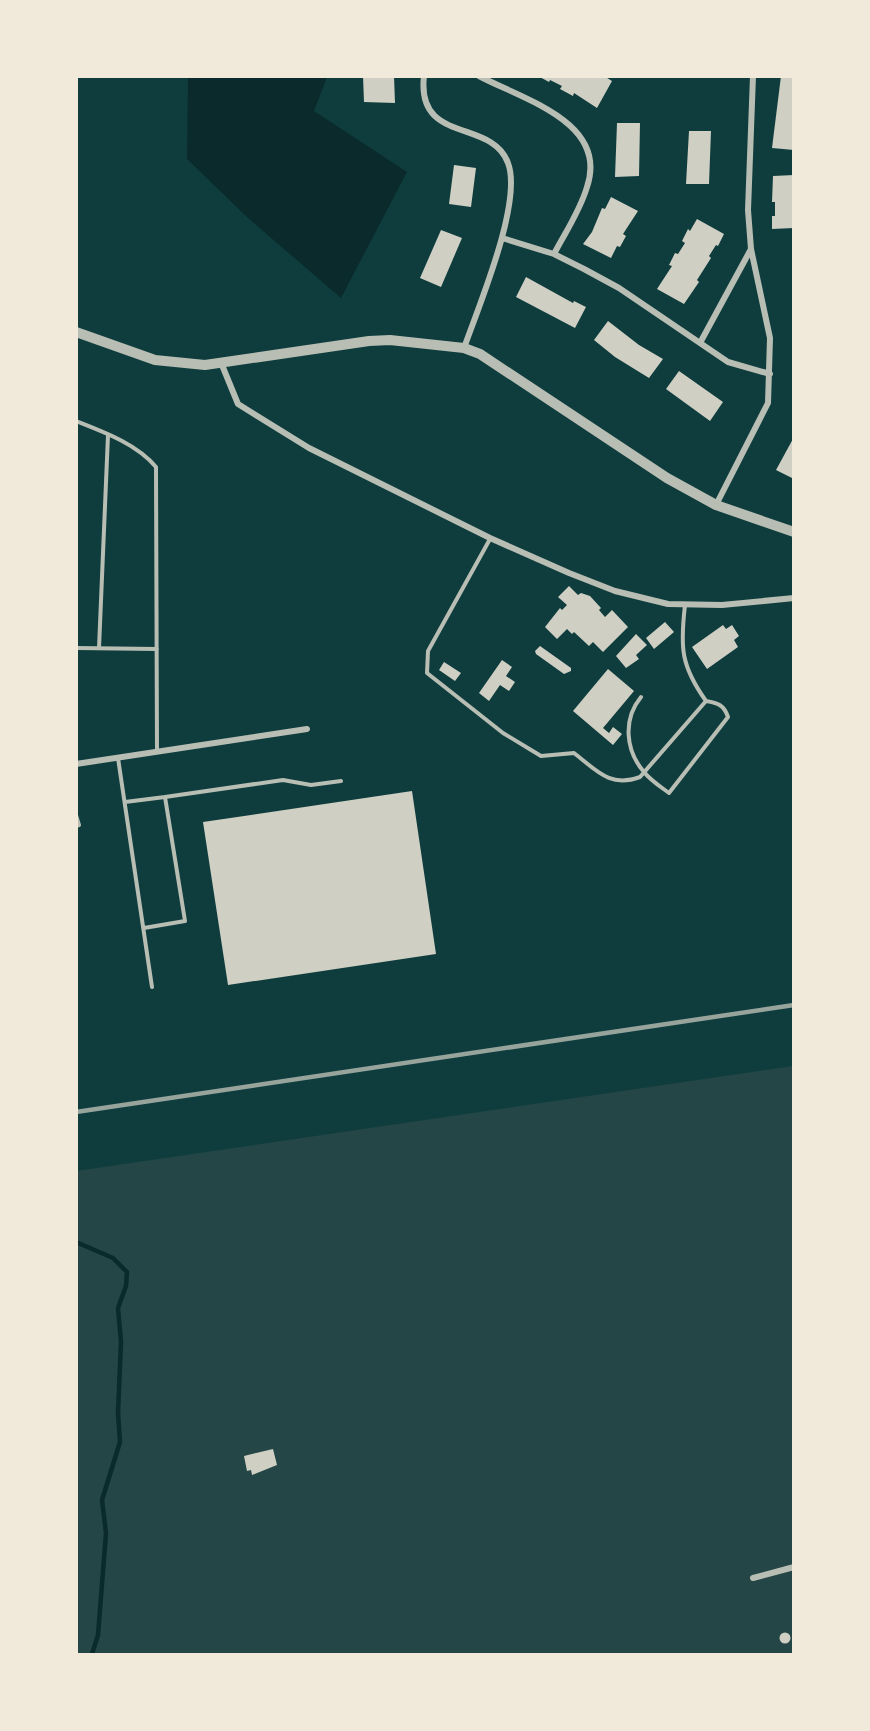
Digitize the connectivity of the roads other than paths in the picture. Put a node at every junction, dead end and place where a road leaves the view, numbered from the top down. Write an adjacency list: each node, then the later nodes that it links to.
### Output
1 (424, 76): 4 (street)
2 (479, 76): 6 (street)
3 (753, 76): 5 (street)
4 (502, 238): 6 (street); 9 (street)
5 (751, 249): 8 (street); 11 (street)
6 (554, 254): 8 (street)
7 (76, 332): 10 (street)
8 (700, 344): 11 (street)
9 (464, 348): 10 (street); 14 (street)
10 (222, 364): 16 (street)
11 (770, 374): 14 (street)
12 (76, 422): 13 (lane)
13 (108, 434): 20 (lane); 21 (lane)
14 (716, 505): 15 (street)
15 (794, 532)
16 (490, 538): 18 (street); 28 (lane)
17 (794, 598): 18 (street)
18 (685, 605): 23 (lane)
19 (76, 648): 20 (lane)
20 (99, 648): 21 (lane)
21 (157, 649): 25 (lane)
22 (640, 697): 28 (lane)
23 (706, 701): 28 (lane); 28 (lane)
24 (307, 729): 25 (street)
25 (157, 752): 26 (street)
26 (118, 758): 27 (street); 31 (lane)
27 (76, 764)
28 (644, 773)
29 (341, 780): 30 (lane)
30 (165, 797): 31 (lane); 34 (lane)
31 (125, 802): 34 (lane)
32 (76, 815): 33 (lane)
33 (76, 826)
34 (144, 928): 35 (lane)
35 (152, 987)
36 (794, 1567): 37 (street)
37 (753, 1578)

